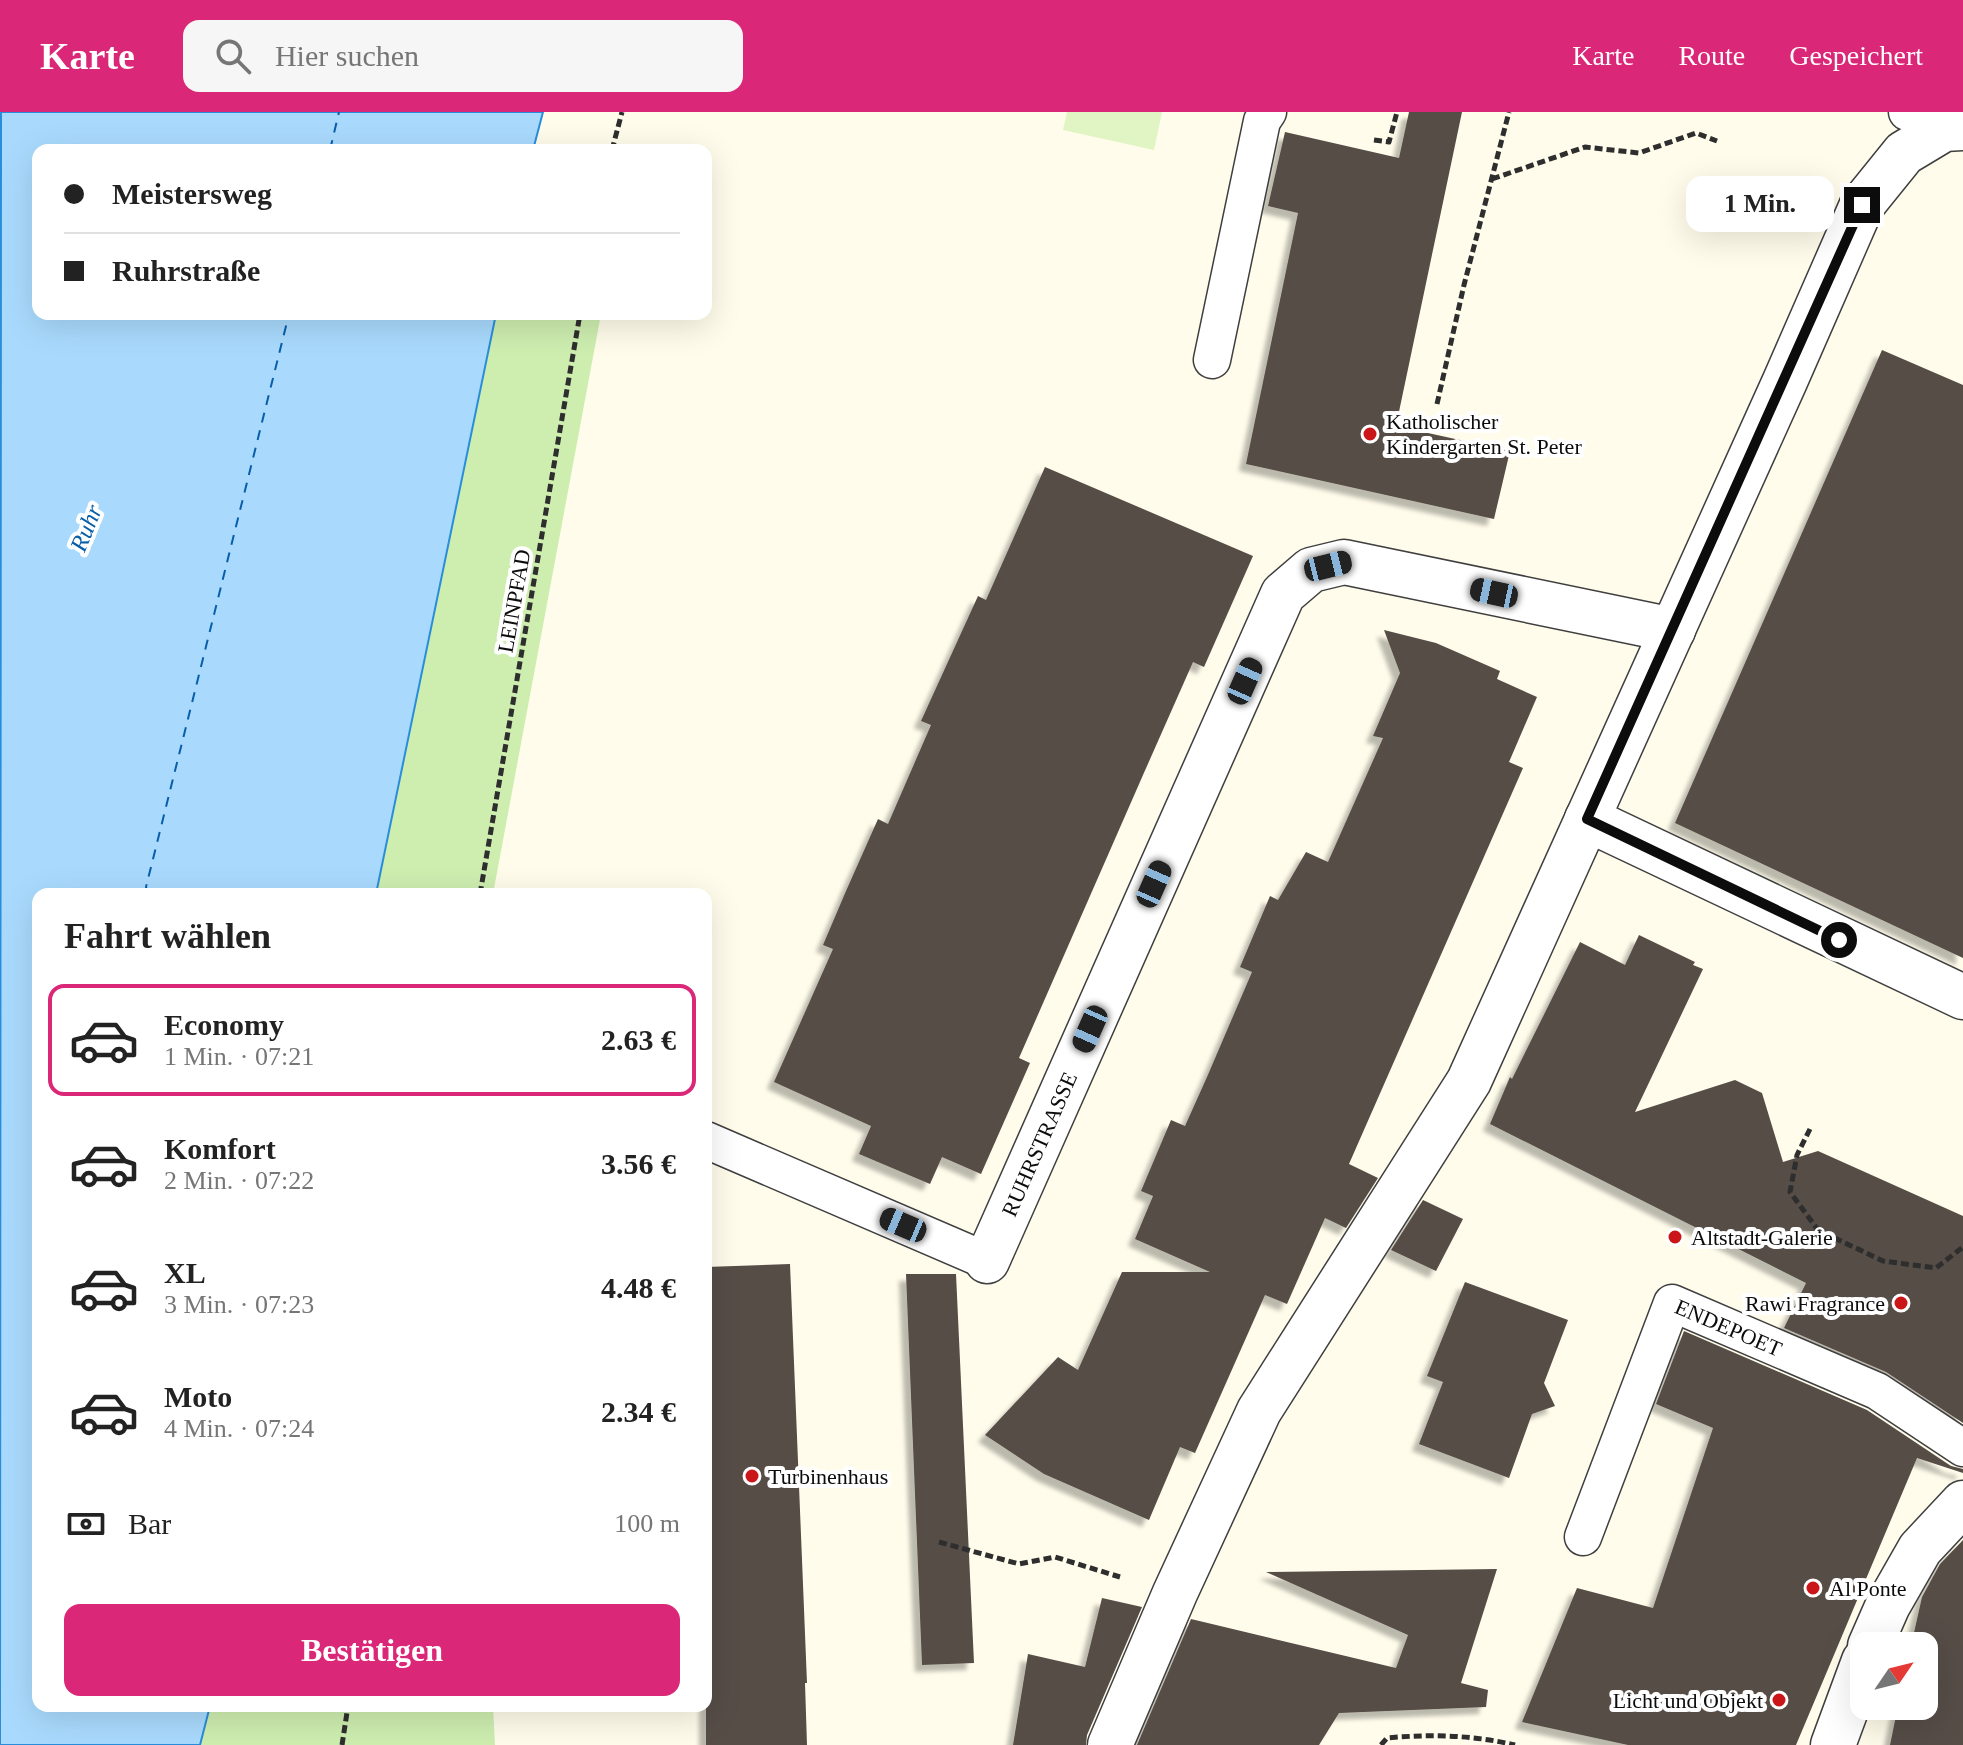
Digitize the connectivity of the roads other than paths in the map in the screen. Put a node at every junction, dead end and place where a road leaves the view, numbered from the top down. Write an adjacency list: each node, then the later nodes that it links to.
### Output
1 (1268, 112): 3 (lane)
2 (1938, 123): 4 (street)
3 (1212, 360)
4 (1673, 630): 5 (street); 8 (street, RUHRSTRASSE)
5 (1587, 819): 6 (street); 14 (street)
6 (1963, 997)
7 (712, 1143): 8 (lane, RUHRSTRASSE)
8 (987, 1261)
9 (1963, 1448): 11 (lane, ENDEPOET)
10 (1963, 1503): 12 (street)
11 (1583, 1537)
12 (1877, 1632)
13 (1850, 1700): 15 (street)
14 (1110, 1745)
15 (1833, 1745)

